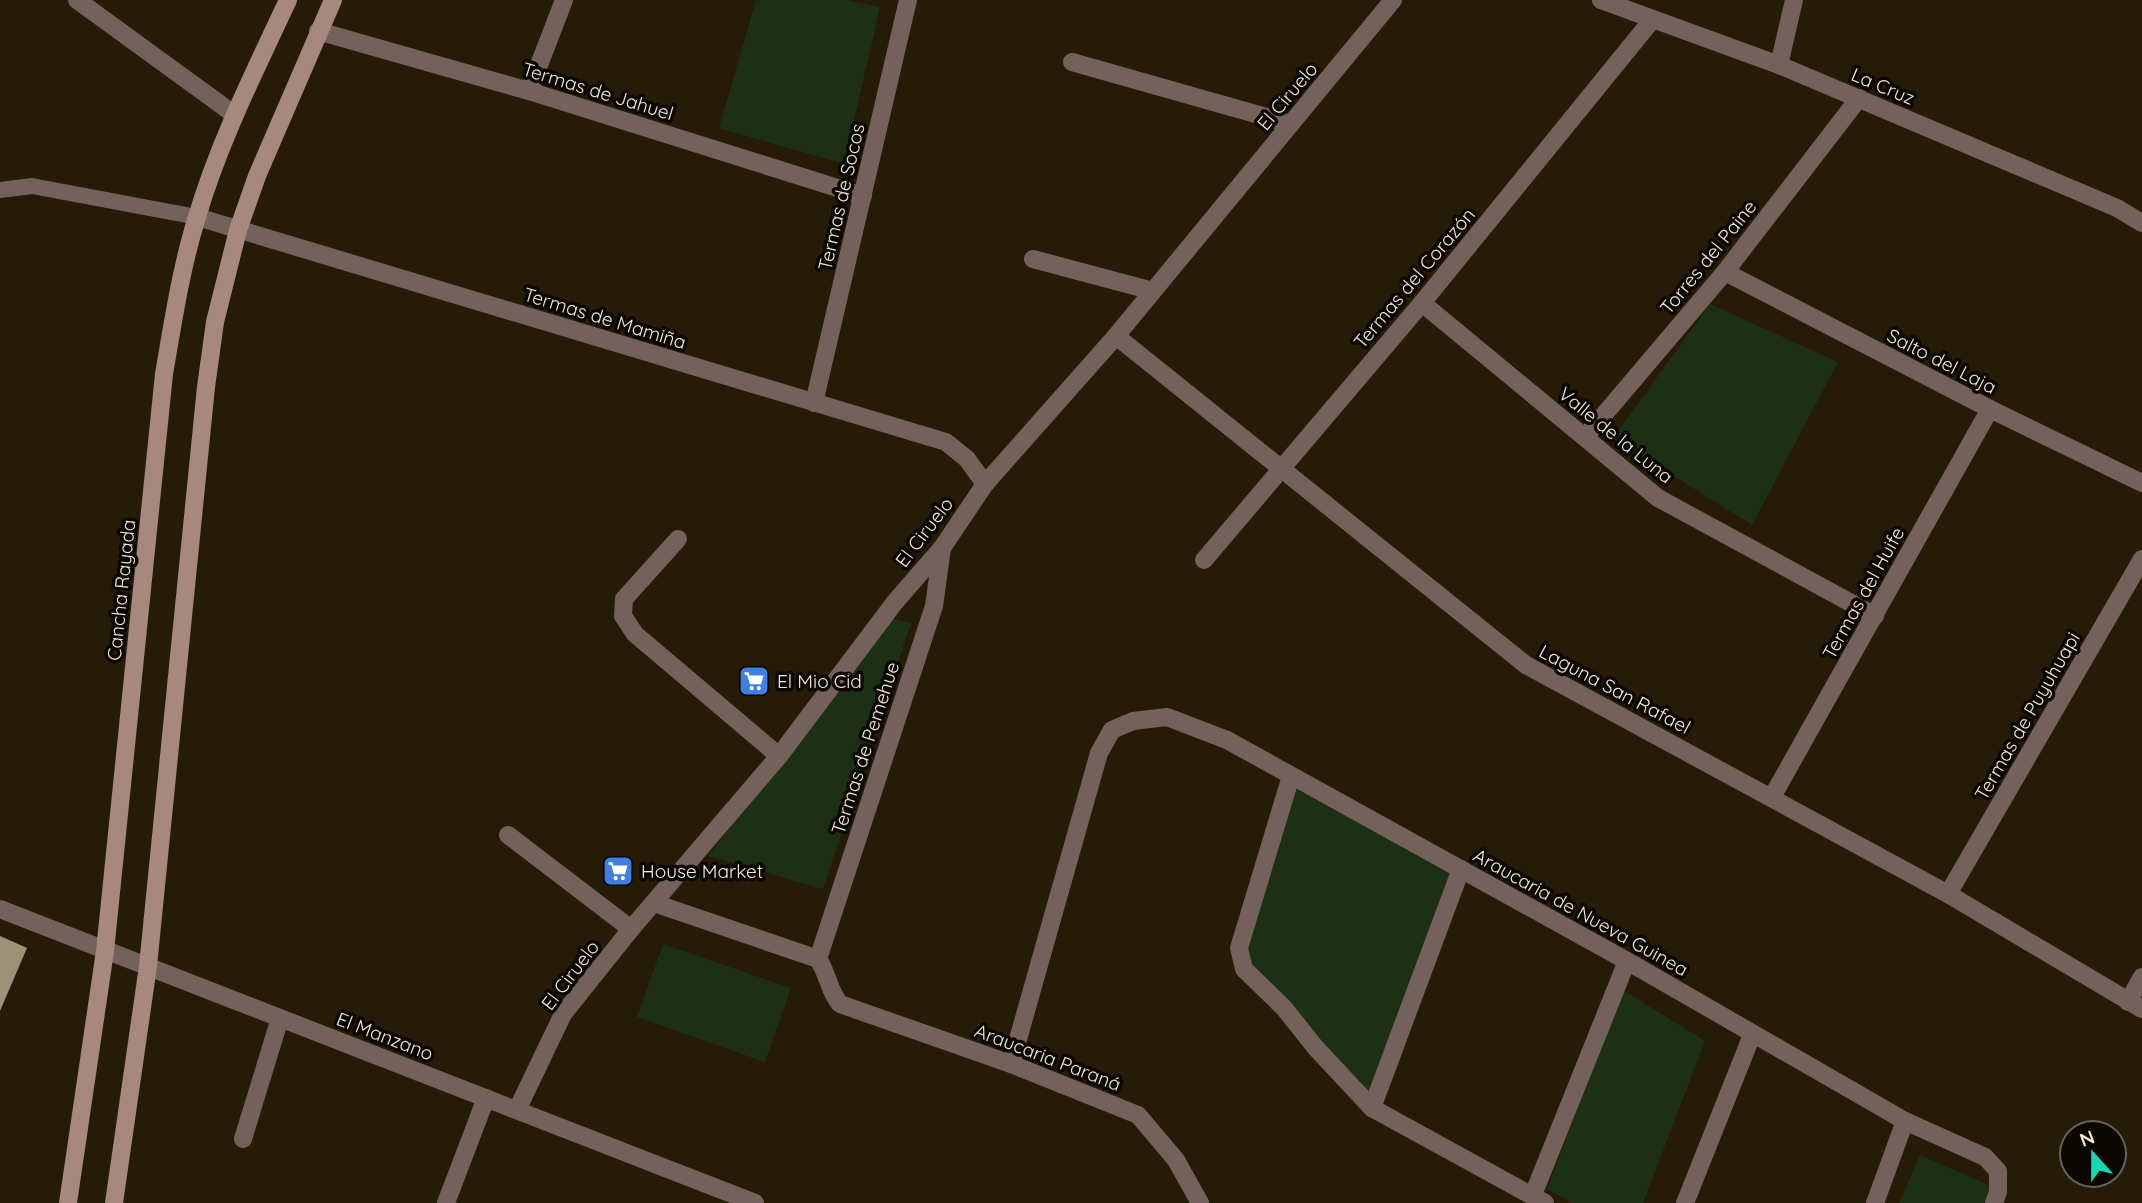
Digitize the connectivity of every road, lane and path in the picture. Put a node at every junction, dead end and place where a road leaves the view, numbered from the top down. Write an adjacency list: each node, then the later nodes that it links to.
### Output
1 (77, 0): 15 (street)
2 (288, 0): 15 (street, Cancha Rayada)
3 (332, 0): 10 (street)
4 (564, 0): 13 (street)
5 (908, 0): 18 (street, Termas de Socos)
6 (1393, 0): 16 (street, El Ciruelo)
7 (1601, 0): 9 (street, La Cruz)
8 (1794, 0): 12 (street)
9 (1652, 20): 12 (street, La Cruz); 25 (street, Termas del Corazón)
10 (318, 31): 13 (street, Termas de Jahuel); 21 (street)
11 (1072, 62): 16 (street)
12 (1779, 65): 14 (street, La Cruz)
13 (529, 91): 18 (street, Termas de Jahuel)
14 (1859, 98): 20 (street, La Cruz); 23 (street, Torres del Paine)
15 (235, 115): 19 (street, Cancha Rayada)
16 (1291, 124): 24 (street, El Ciruelo)
17 (0, 190): 19 (lane)
18 (863, 196): 27 (street, Termas de Socos)
19 (197, 218): 21 (street, Termas de Mamiña); 47 (street, Cancha Rayada)
20 (2142, 223)
21 (238, 230): 27 (street, Termas de Mamiña); 50 (street)
22 (1033, 259): 24 (street)
23 (1724, 272): 28 (street, Salto del Laja); 29 (street, Torres del Paine)
24 (1153, 291): 26 (street, El Ciruelo)
25 (1422, 303): 29 (street, Valle de la Luna); 30 (street, Termas del Corazón)
26 (1116, 336): 30 (street, Laguna San Rafael); 32 (street, El Ciruelo)
27 (814, 403): 32 (street, Termas de Mamiña)
28 (1990, 409): 31 (street, Salto del Laja); 37 (street, Termas del Huife)
29 (1585, 437): 37 (street, Valle de la Luna)
30 (1280, 468): 35 (street, Termas del Corazón); 40 (street, Laguna San Rafael)
31 (2142, 483)
32 (985, 484): 34 (street, El Ciruelo)
33 (678, 539): 38 (street)
34 (942, 548): 38 (street, El Ciruelo); 48 (street, Termas de Pemehue)
35 (1204, 559)
36 (2142, 559): 43 (street, Termas de Puyuhuapi)
37 (1875, 616): 40 (street, Termas del Huife)
38 (779, 756): 44 (street, El Ciruelo)
39 (1291, 776): 42 (street, Araucaria de Nueva Guinea); 55 (street, Araucaria de Nueva Guinea); 57 (street)
40 (1772, 797): 43 (street, Laguna San Rafael)
41 (508, 835): 46 (street)
42 (1461, 869): 49 (street, Araucaria de Nueva Guinea); 57 (street)
43 (1948, 894): 52 (street, Laguna San Rafael)
44 (654, 902): 46 (street, El Ciruelo); 48 (street)
45 (0, 909): 47 (street, El Manzano)
46 (631, 929): 58 (street, El Ciruelo)
47 (105, 951): 50 (street, El Manzano); 62 (street, Cancha Rayada)
48 (818, 959): 55 (street, Araucaria Paraná)
49 (1627, 961): 54 (street, Araucaria de Nueva Guinea); 61 (street)
50 (148, 966): 53 (street, El Manzano); 63 (street)
51 (2142, 978): 52 (street)
52 (2135, 1006)
53 (280, 1018): 56 (street, El Manzano); 60 (street)
54 (1752, 1034): 59 (street, Araucaria de Nueva Guinea); 67 (street)
55 (1011, 1064): 66 (street, Araucaria Paraná)
56 (486, 1098): 58 (street, El Manzano); 64 (street)
57 (1372, 1108): 61 (street)
58 (517, 1110): 65 (street, El Manzano)
59 (1905, 1121): 68 (street); 69 (street, Araucaria de Nueva Guinea)
60 (243, 1139)
61 (1539, 1199)
62 (68, 1203)
63 (114, 1203)
64 (446, 1203)
65 (755, 1203)
66 (1200, 1203)
67 (1685, 1203)
68 (1875, 1203)
69 (1993, 1203)

